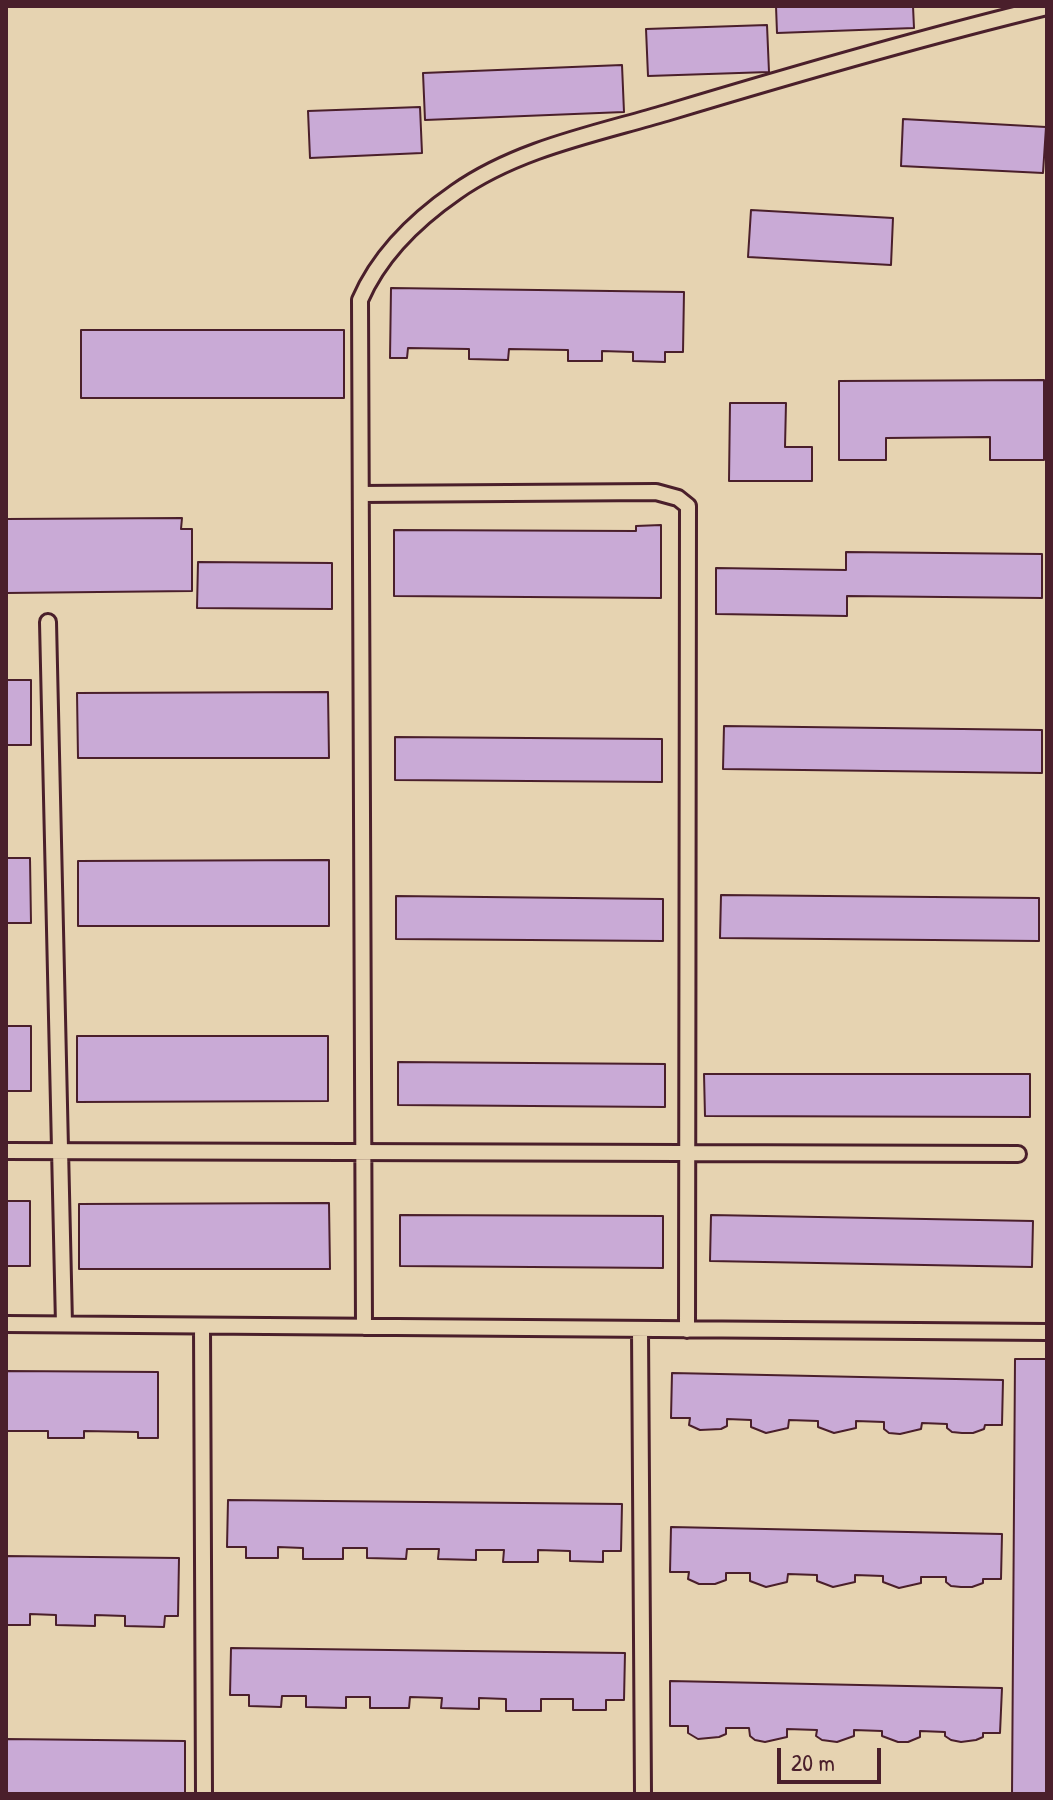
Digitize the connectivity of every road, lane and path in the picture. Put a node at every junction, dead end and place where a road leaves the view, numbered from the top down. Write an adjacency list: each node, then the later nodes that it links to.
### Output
1 (1047, 7): 2 (lane)
2 (361, 494): 6 (lane); 7 (lane)
3 (48, 622): 5 (lane)
4 (6, 1151): 5 (lane)
5 (60, 1151): 6 (lane); 10 (lane)
6 (363, 1151): 7 (lane); 12 (lane)
7 (687, 1153): 8 (lane); 14 (lane)
8 (1018, 1154)
9 (6, 1324): 10 (lane)
10 (64, 1324): 11 (lane)
11 (202, 1326): 12 (lane); 16 (lane)
12 (364, 1327): 13 (lane)
13 (640, 1329): 14 (lane); 17 (lane)
14 (687, 1330): 15 (lane)
15 (1047, 1332)
16 (204, 1794)
17 (643, 1794)

